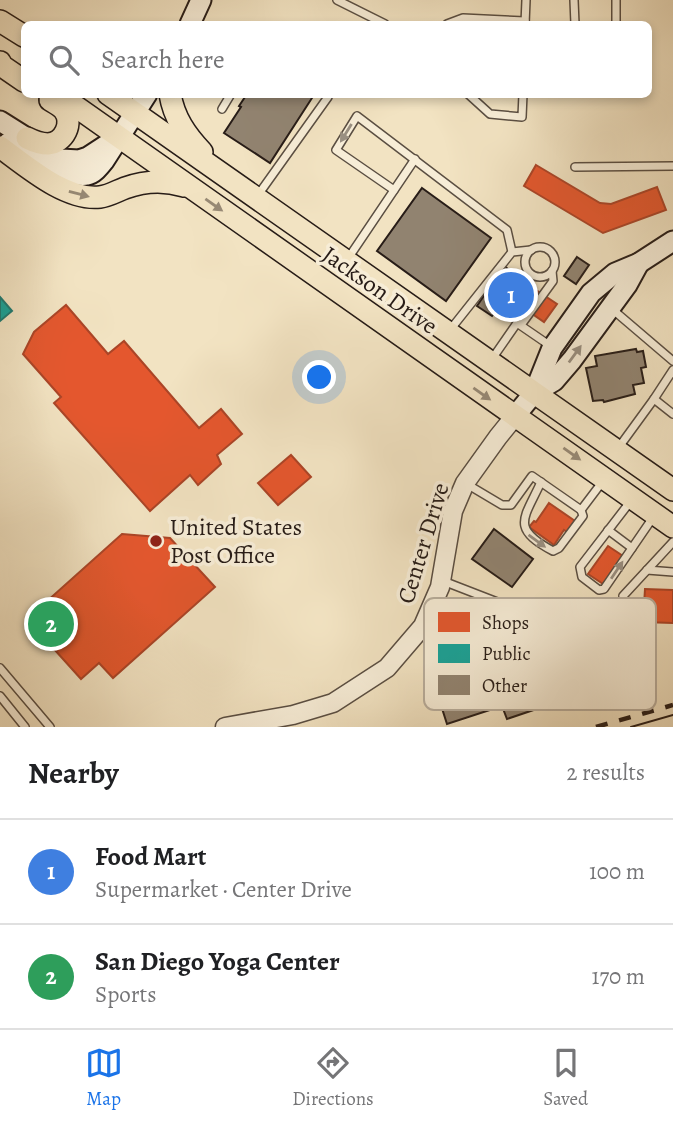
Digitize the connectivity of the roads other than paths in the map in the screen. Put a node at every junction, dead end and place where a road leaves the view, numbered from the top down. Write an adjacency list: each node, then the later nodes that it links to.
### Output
1 (201, 0): 7 (main road)
2 (526, 0): 11 (lane)
3 (574, 0): 12 (lane)
4 (616, 0): 13 (lane)
5 (343, 1): 8 (lane)
6 (0, 21): 14 (main road)
7 (191, 21)
8 (380, 21)
9 (455, 21): 10 (lane)
10 (500, 21)
11 (525, 21)
12 (575, 21)
13 (616, 21)
14 (21, 34)
15 (0, 53): 17 (main road)
16 (0, 62): 18 (main road)
17 (21, 69)
18 (21, 80)
19 (48, 98): 32 (main road)
20 (63, 98): 33 (main road, Jackson Drive)
21 (114, 98): 29 (main road, Jackson Drive)
22 (144, 98): 29 (main road)
23 (171, 98): 38 (main road)
24 (228, 98): 28 (lane)
25 (327, 98): 41 (lane)
26 (472, 98): 27 (lane)
27 (523, 98)
28 (222, 108)
29 (135, 113): 33 (main road); 38 (main road, Jackson Drive)
30 (0, 121): 32 (main road)
31 (0, 138): 33 (main road)
32 (27, 138): 33 (main road)
33 (118, 138): 39 (main road, Jackson Drive)
34 (0, 147): 39 (main road, one-way to 39)
35 (415, 159): 40 (lane); 40 (lane, one-way to 40); 45 (lane)
36 (673, 166): 37 (lane)
37 (575, 167)
38 (225, 177): 41 (main road, Jackson Drive)
39 (191, 188): 42 (main road, Jackson Drive, one-way to 42)
40 (394, 190): 46 (lane)
41 (256, 198): 46 (main road, Jackson Drive)
42 (251, 230): 46 (main road); 59 (main road, Jackson Drive, one-way to 59)
43 (673, 241): 47 (main road, Center Drive)
44 (531, 250): 45 (lane); 48 (lane); 48 (lane)
45 (512, 252): 51 (lane)
46 (346, 261): 51 (main road, Jackson Drive)
47 (639, 263): 49 (main road, Center Drive); 52 (main road, Center Drive)
48 (552, 271): 50 (lane)
49 (609, 307): 53 (lane); 56 (main road, Center Drive, one-way to 49)
50 (521, 325): 52 (lane); 54 (lane)
51 (447, 333): 54 (main road, Jackson Drive)
52 (552, 348): 56 (main road, Center Drive)
53 (673, 360)
54 (490, 362): 56 (main road, Jackson Drive)
55 (673, 370): 57 (lane)
56 (534, 393): 59 (main road, Center Drive); 60 (main road, Jackson Drive)
57 (654, 399): 58 (lane); 60 (lane)
58 (673, 414)
59 (515, 416): 61 (main road, Jackson Drive, one-way to 61); 63 (street, Center Drive)
60 (617, 450): 64 (main road, Jackson Drive)
61 (606, 478): 65 (main road, Jackson Drive); 66 (lane)
62 (541, 482): 63 (lane); 66 (lane); 66 (lane, one-way to 66)
63 (466, 484): 73 (street, Center Drive)
64 (673, 490)
65 (633, 498): 67 (main road, Jackson Drive); 68 (lane)
66 (581, 510)
67 (664, 520): 70 (lane)
68 (608, 530): 70 (lane); 70 (lane, one-way to 70)
69 (673, 542): 71 (lane)
70 (632, 548)
71 (647, 570): 72 (lane); 74 (lane)
72 (673, 572)
73 (441, 580): 75 (street, Center Drive); 76 (lane)
74 (623, 596)
75 (435, 598)
76 (487, 598)
77 (424, 624): 82 (street, Center Drive)
78 (0, 668): 81 (lane)
79 (0, 695): 80 (lane)
80 (25, 727)
81 (50, 727)
82 (225, 727)

